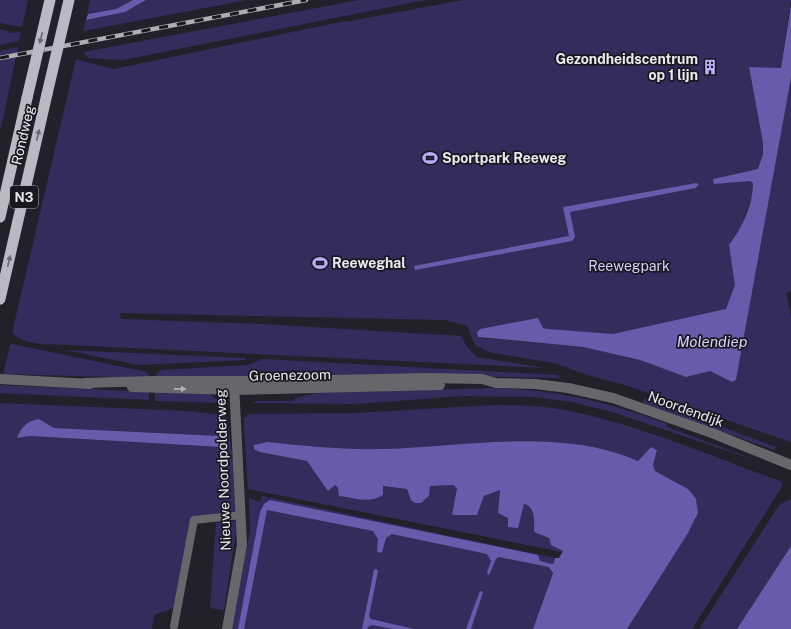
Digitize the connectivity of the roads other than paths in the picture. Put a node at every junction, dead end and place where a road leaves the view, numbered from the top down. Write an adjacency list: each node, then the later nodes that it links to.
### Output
1 (50, 0): 3 (highway, Rondweg / N3, one-way to 3, bridge)
2 (69, 0): 4 (highway, Rondweg / N3, one-way to 2, bridge)
3 (0, 217)
4 (0, 299)
5 (0, 378): 6 (street, Groenezoom)
6 (234, 385): 7 (street, Groenezoom); 9 (street, Nieuwe Noordpolderweg)
7 (568, 388): 8 (street, Noordendijk)
8 (791, 464)
9 (241, 515): 10 (street); 11 (street, Nieuwe Noordpolderweg)
10 (174, 626)
11 (227, 629)

